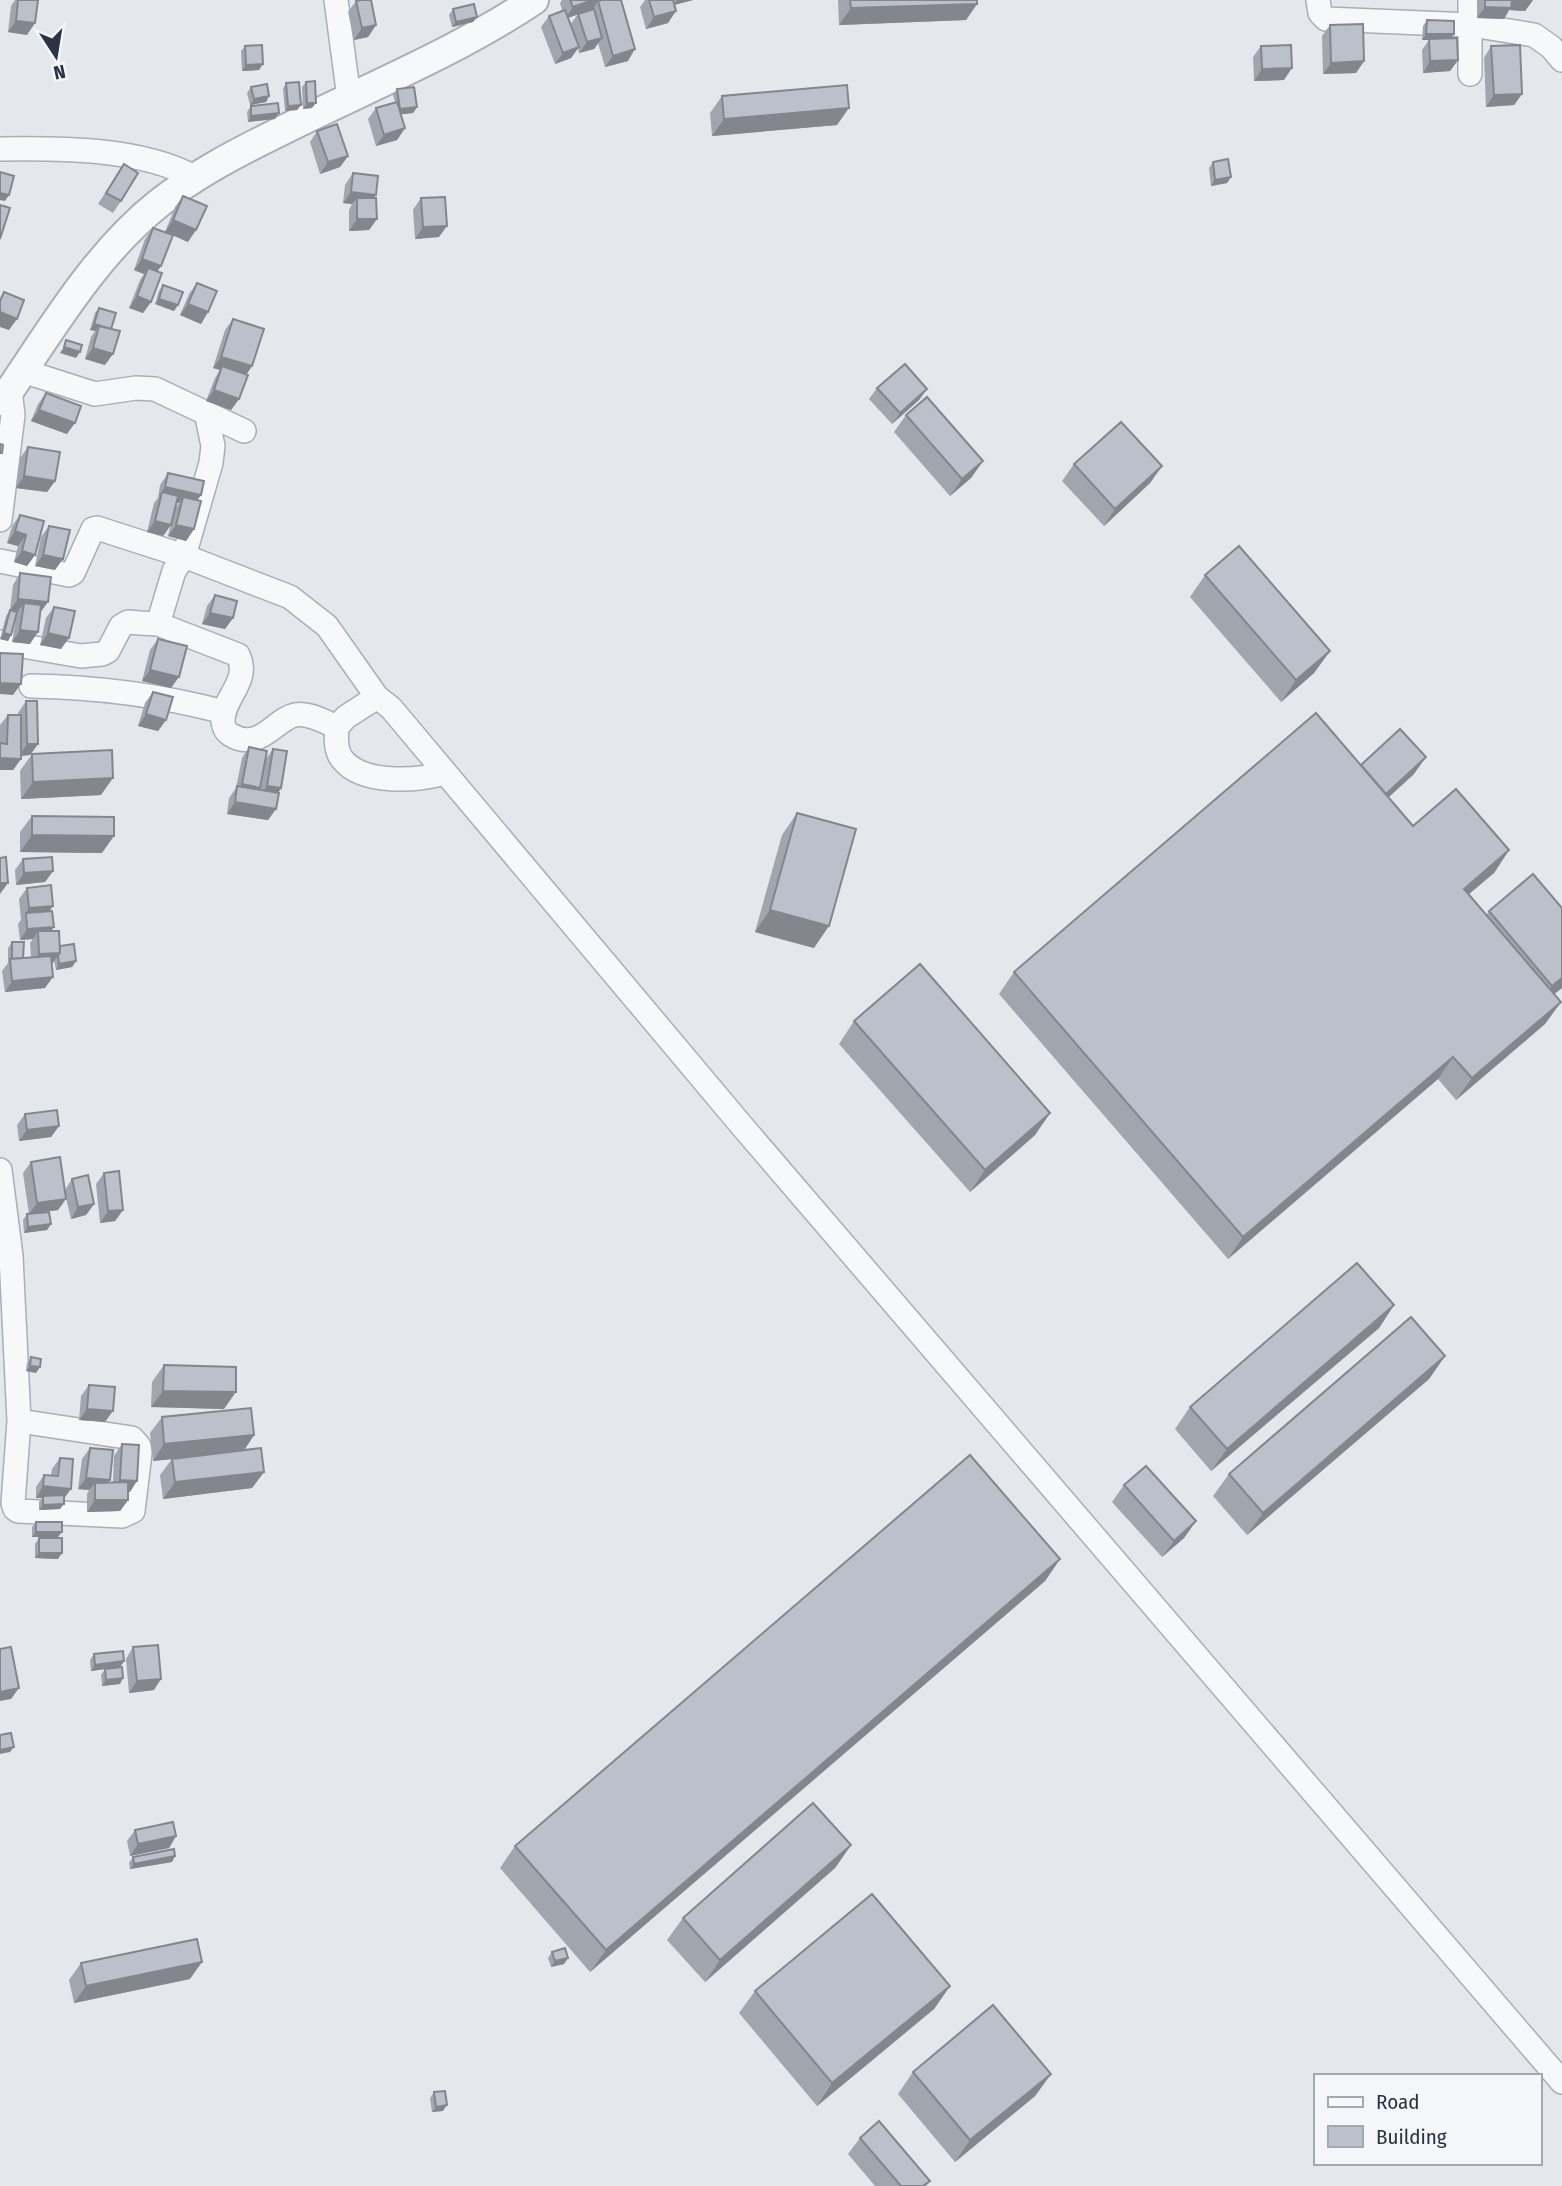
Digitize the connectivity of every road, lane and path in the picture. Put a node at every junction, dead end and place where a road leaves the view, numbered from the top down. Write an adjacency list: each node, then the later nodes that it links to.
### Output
1 (336, 0): 8 (street)
2 (534, 0): 8 (street)
3 (1318, 0): 5 (street)
4 (1470, 0): 5 (street)
5 (1471, 25): 6 (street); 7 (street)
6 (1562, 60)
7 (1470, 74)
8 (349, 98): 10 (street)
9 (0, 149): 10 (street)
10 (194, 177): 11 (street)
11 (11, 387): 12 (street); 14 (street)
12 (206, 412): 13 (street); 15 (street)
13 (244, 432)
14 (0, 520)
15 (184, 556): 16 (street); 17 (street); 20 (street)
16 (0, 561)
17 (158, 624): 18 (street); 21 (street)
18 (0, 642)
19 (31, 686): 21 (street)
20 (377, 697): 22 (street); 23 (street)
21 (224, 712): 22 (street)
22 (337, 727): 23 (street)
23 (445, 774): 27 (street)
24 (0, 1170): 25 (street)
25 (5, 1256): 26 (street)
26 (19, 1421): 26 (street)
27 (1562, 2082)

